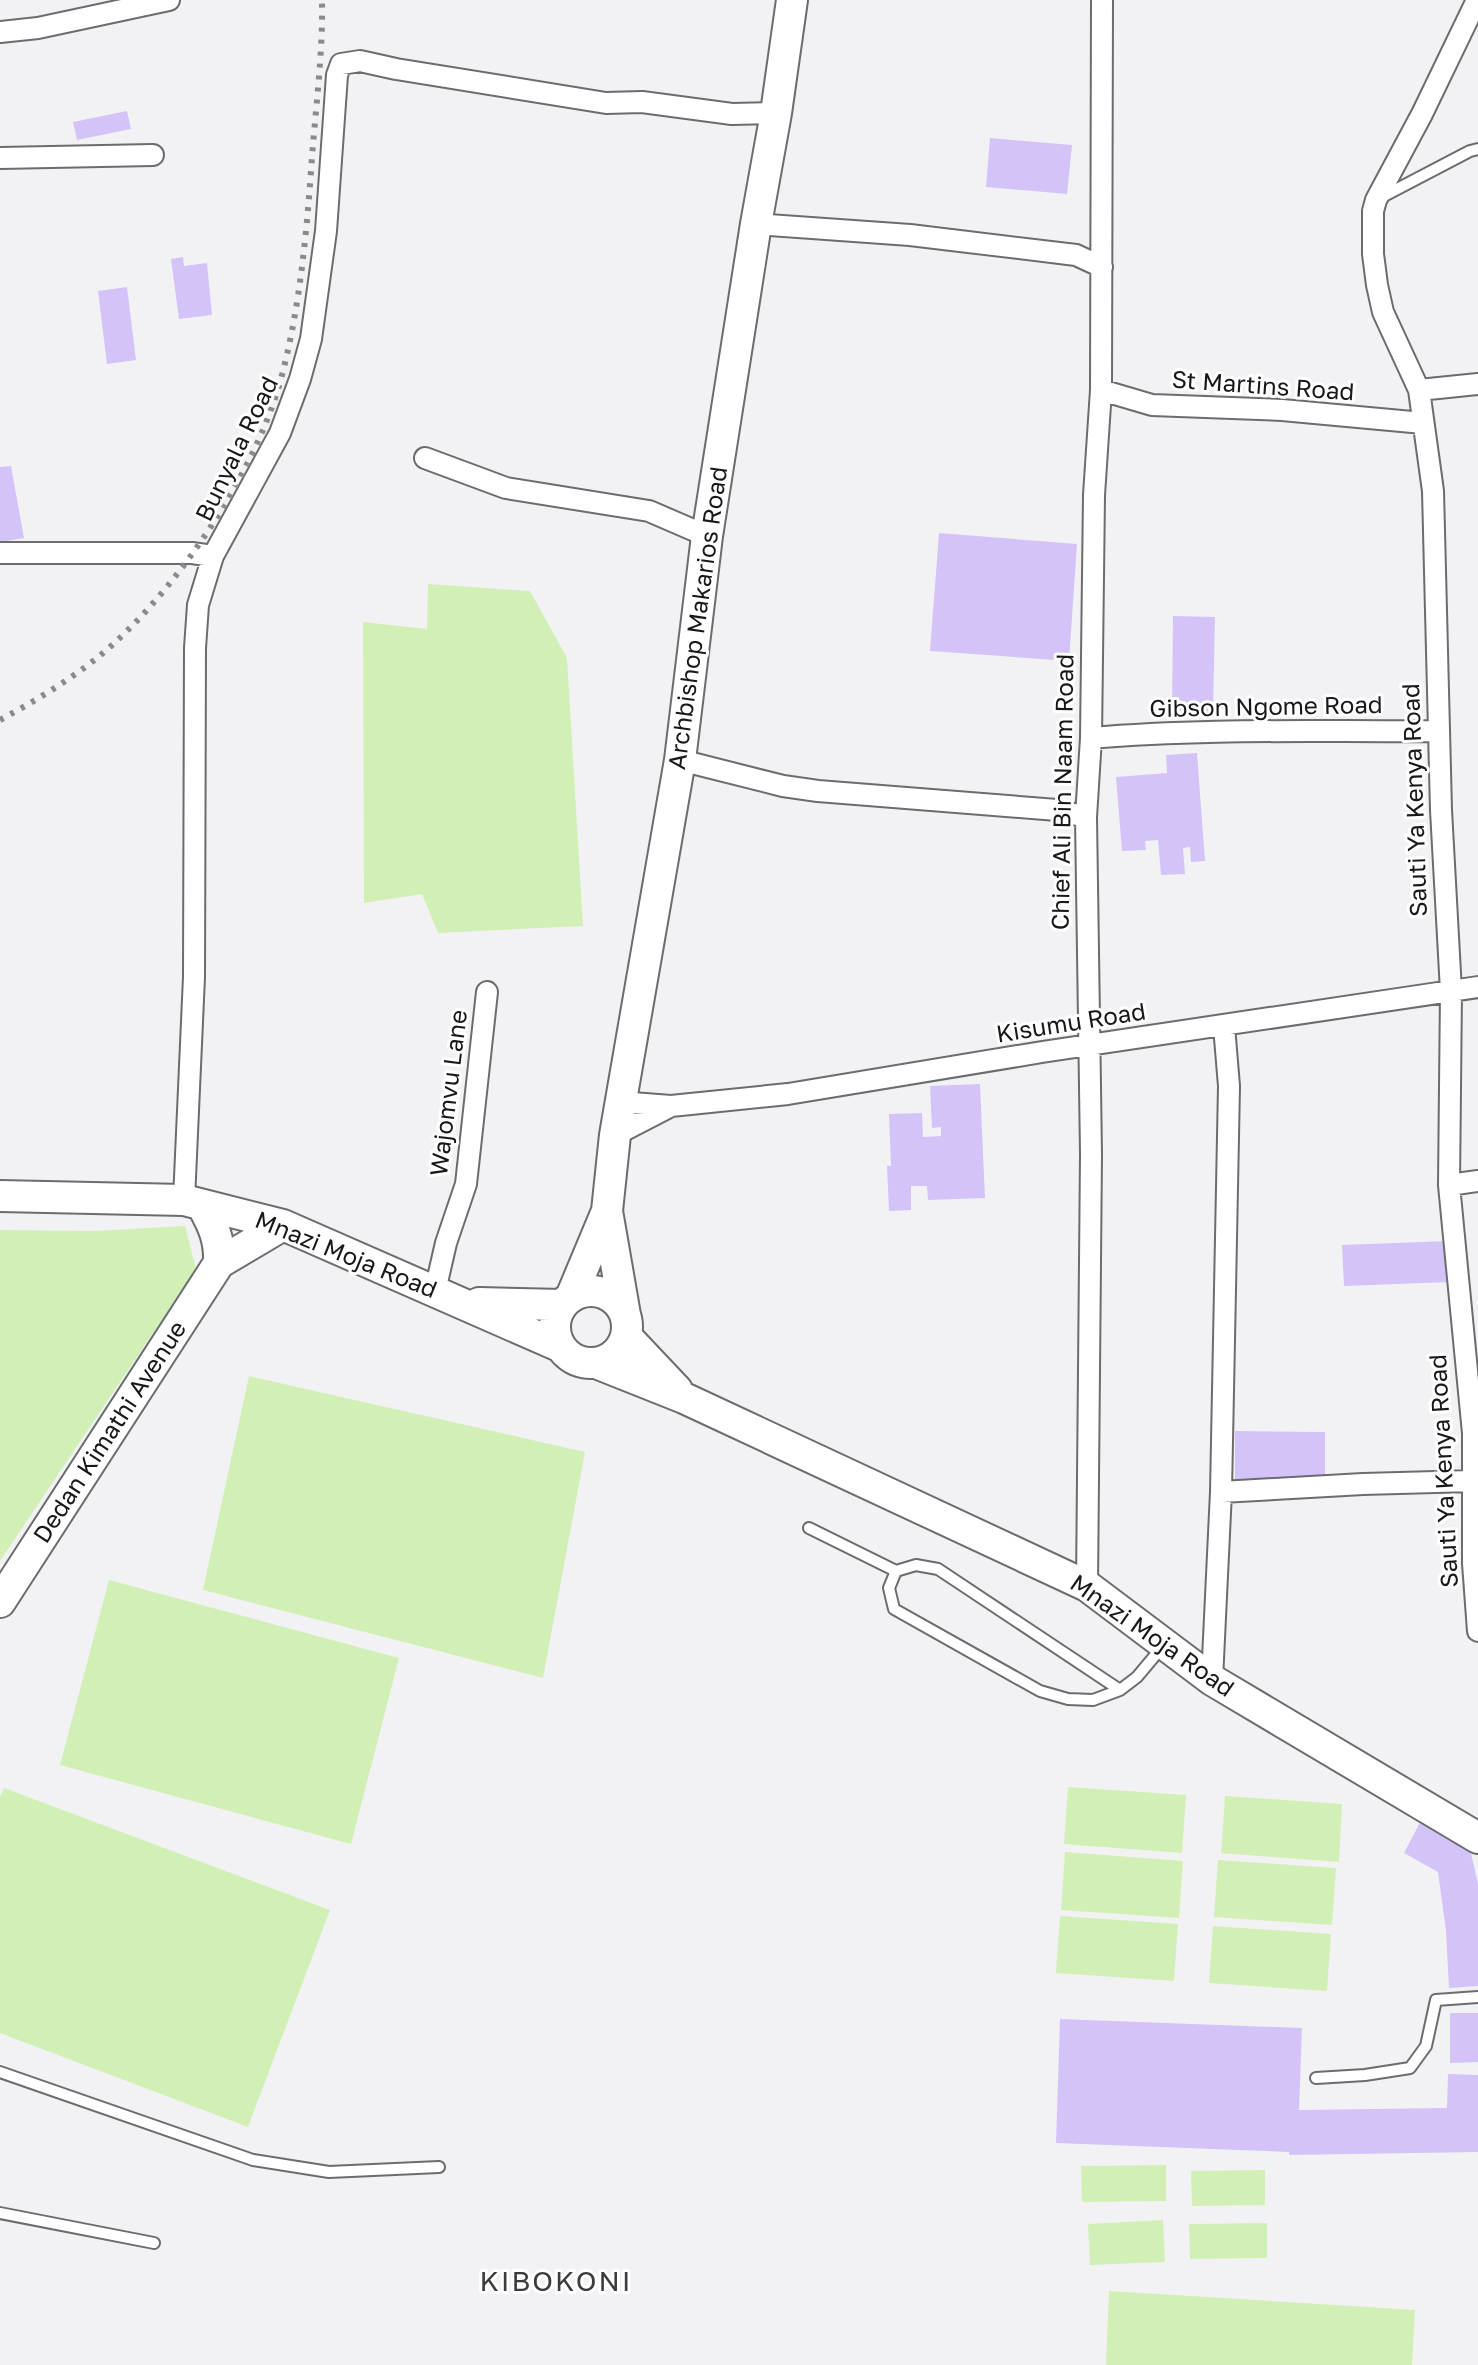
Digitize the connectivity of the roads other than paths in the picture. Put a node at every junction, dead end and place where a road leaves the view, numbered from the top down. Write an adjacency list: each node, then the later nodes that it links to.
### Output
1 (169, 0): 5 (street)
2 (1102, 0): 12 (street, Chief Ali Bin Naam Road)
3 (1477, 0): 10 (street, Sauti Ya Kenya Road)
4 (793, 8): 6 (street, Archbishop Makarios Road)
5 (0, 32)
6 (776, 113): 11 (street, Archbishop Makarios Road); 20 (street, Bunyala Road)
7 (1478, 149): 10 (lane)
8 (153, 155): 9 (street)
9 (0, 158)
10 (1376, 200): 15 (street, Sauti Ya Kenya Road)
11 (756, 224): 12 (street); 18 (street, Archbishop Makarios Road)
12 (1102, 267): 14 (street, Chief Ali Bin Naam Road)
13 (1478, 384): 15 (street)
14 (1101, 390): 16 (street, St Martins Road); 22 (street, Chief Ali Bin Naam Road)
15 (1419, 390): 16 (street, Sauti Ya Kenya Road)
16 (1423, 423): 21 (street, Sauti Ya Kenya Road)
17 (425, 458): 18 (street)
18 (707, 536): 23 (street, Archbishop Makarios Road)
19 (0, 553): 20 (street)
20 (213, 556): 36 (street, Bunyala Road)
21 (1439, 737): 22 (street, Gibson Ngome Road); 26 (street, Sauti Ya Kenya Road)
22 (1091, 738): 24 (street, Chief Ali Bin Naam Road)
23 (680, 760): 24 (street); 30 (street, Archbishop Makarios Road)
24 (1086, 817): 29 (street, Chief Ali Bin Naam Road)
25 (1478, 987): 26 (street, Kisumu Road)
26 (1451, 991): 28 (street, Kisumu Road); 34 (street, Sauti Ya Kenya Road)
27 (487, 992): 40 (street, Wajomvu Lane)
28 (1224, 1026): 29 (street, Kisumu Road); 47 (street)
29 (1089, 1046): 31 (street, Kisumu Road); 50 (street, Chief Ali Bin Naam Road)
30 (619, 1102): 31 (street, Kisumu Road); 32 (street, Archbishop Makarios Road)
31 (671, 1106): 32 (street, Kisumu Road)
32 (615, 1135): 37 (street, Archbishop Makarios Road)
33 (1478, 1181): 34 (street)
34 (1449, 1185): 46 (street, Sauti Ya Kenya Road)
35 (0, 1196): 36 (street, Mnazi Moja Road)
36 (193, 1202): 38 (street, Mnazi Moja Road); 39 (street)
37 (607, 1211): 41 (street); 42 (street)
38 (283, 1225): 39 (street, Dedan Kimathi Avenue); 40 (street, Mnazi Moja Road)
39 (219, 1263): 51 (street, Dedan Kimathi Avenue)
40 (448, 1296): 41 (street); 43 (street, Mnazi Moja Road)
41 (566, 1301): 42 (street); 43 (street)
42 (626, 1326): 44 (street); 45 (street)
43 (559, 1346): 44 (street)
44 (596, 1363): 45 (street, Mnazi Moja Road)
45 (684, 1398): 50 (street, Mnazi Moja Road)
46 (1472, 1481): 47 (street); 52 (street, Sauti Ya Kenya Road)
47 (1221, 1492): 54 (street)
48 (809, 1528): 49 (lane)
49 (896, 1571): 55 (lane); 55 (lane)
50 (1087, 1586): 53 (street, Mnazi Moja Road)
51 (0, 1602)
52 (1478, 1631)
53 (1164, 1644): 54 (street, Mnazi Moja Road); 55 (lane)
54 (1212, 1680): 56 (street, Mnazi Moja Road)
55 (1120, 1690)
56 (1478, 1838)
57 (1478, 1997): 59 (lane)
58 (0, 2072): 60 (lane)
59 (1316, 2078)
60 (439, 2167)
61 (0, 2213): 62 (lane)
62 (154, 2243)

